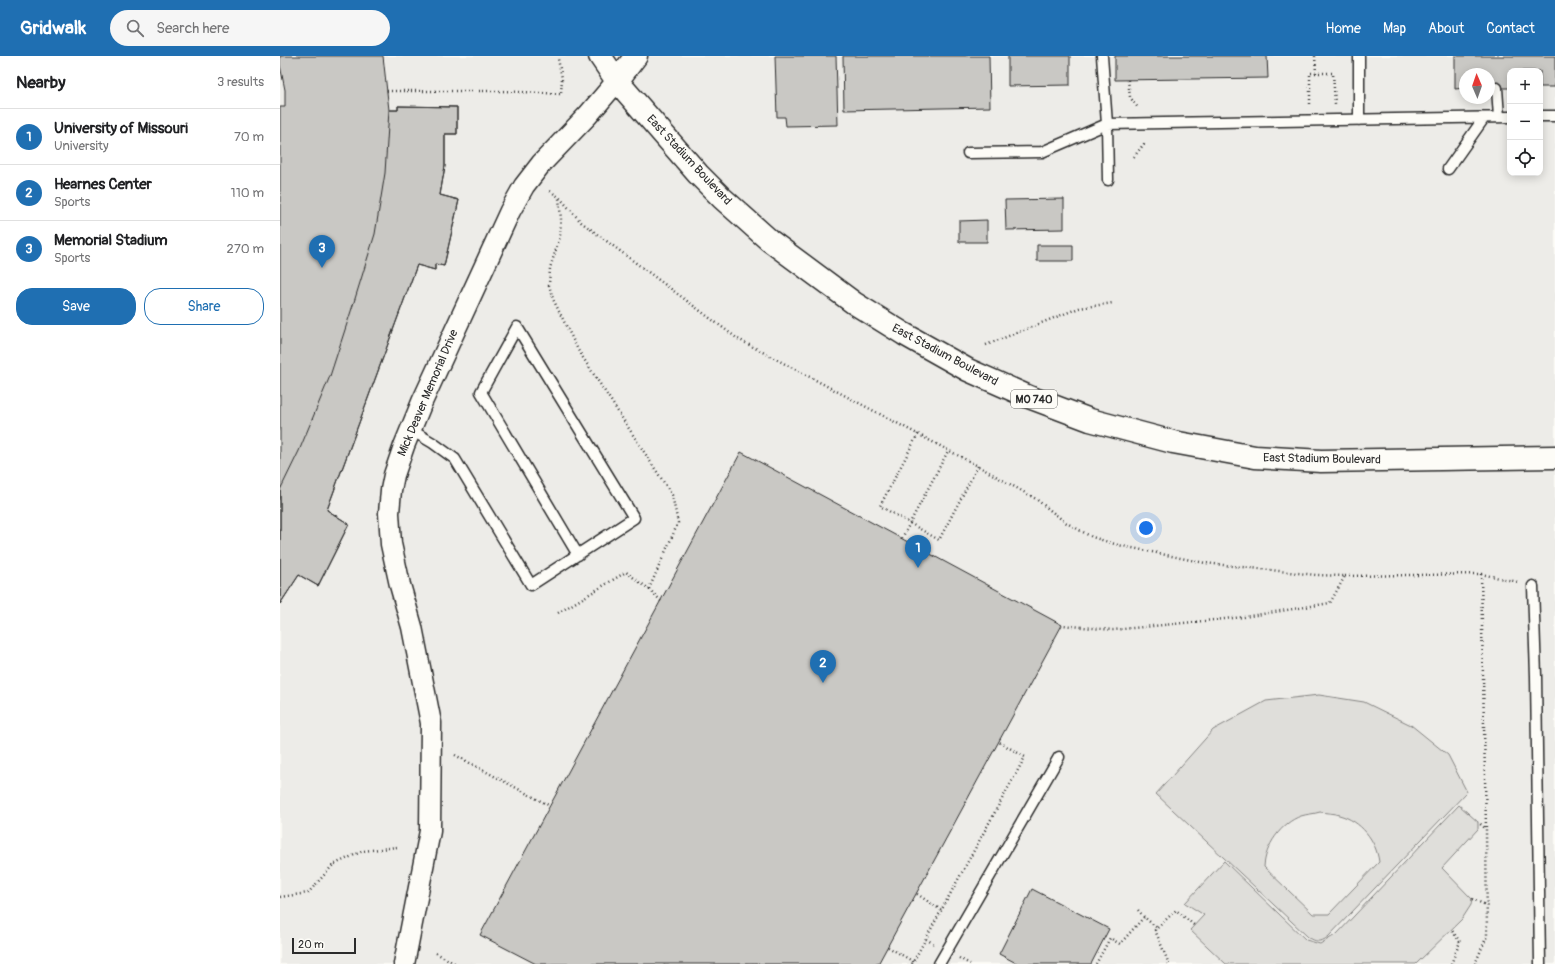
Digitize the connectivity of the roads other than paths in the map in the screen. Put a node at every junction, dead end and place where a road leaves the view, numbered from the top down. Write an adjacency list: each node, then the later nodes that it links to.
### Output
1 (600, 56): 5 (main road, East Stadium Boulevard / MO 740)
2 (636, 56): 5 (main road)
3 (1102, 56): 13 (lane)
4 (1359, 56): 12 (lane)
5 (617, 81): 17 (street, Mick Deaver Memorial Drive); 18 (main road, East Stadium Boulevard / MO 740)
6 (1497, 88): 9 (lane)
7 (1543, 116): 8 (lane)
8 (1555, 116)
9 (1499, 117): 10 (lane); 11 (lane)
10 (1507, 117)
11 (1484, 118): 12 (lane); 15 (lane)
12 (1359, 120): 13 (lane)
13 (1106, 124): 14 (lane); 16 (lane)
14 (968, 154)
15 (1448, 169)
16 (1108, 180)
17 (411, 430): 19 (lane); 22 (street, Mick Deaver Memorial Drive)
18 (1555, 457)
19 (578, 555): 19 (lane)
20 (1533, 586): 24 (lane)
21 (1059, 757): 23 (lane)
22 (404, 964)
23 (939, 964)
24 (1540, 964)

